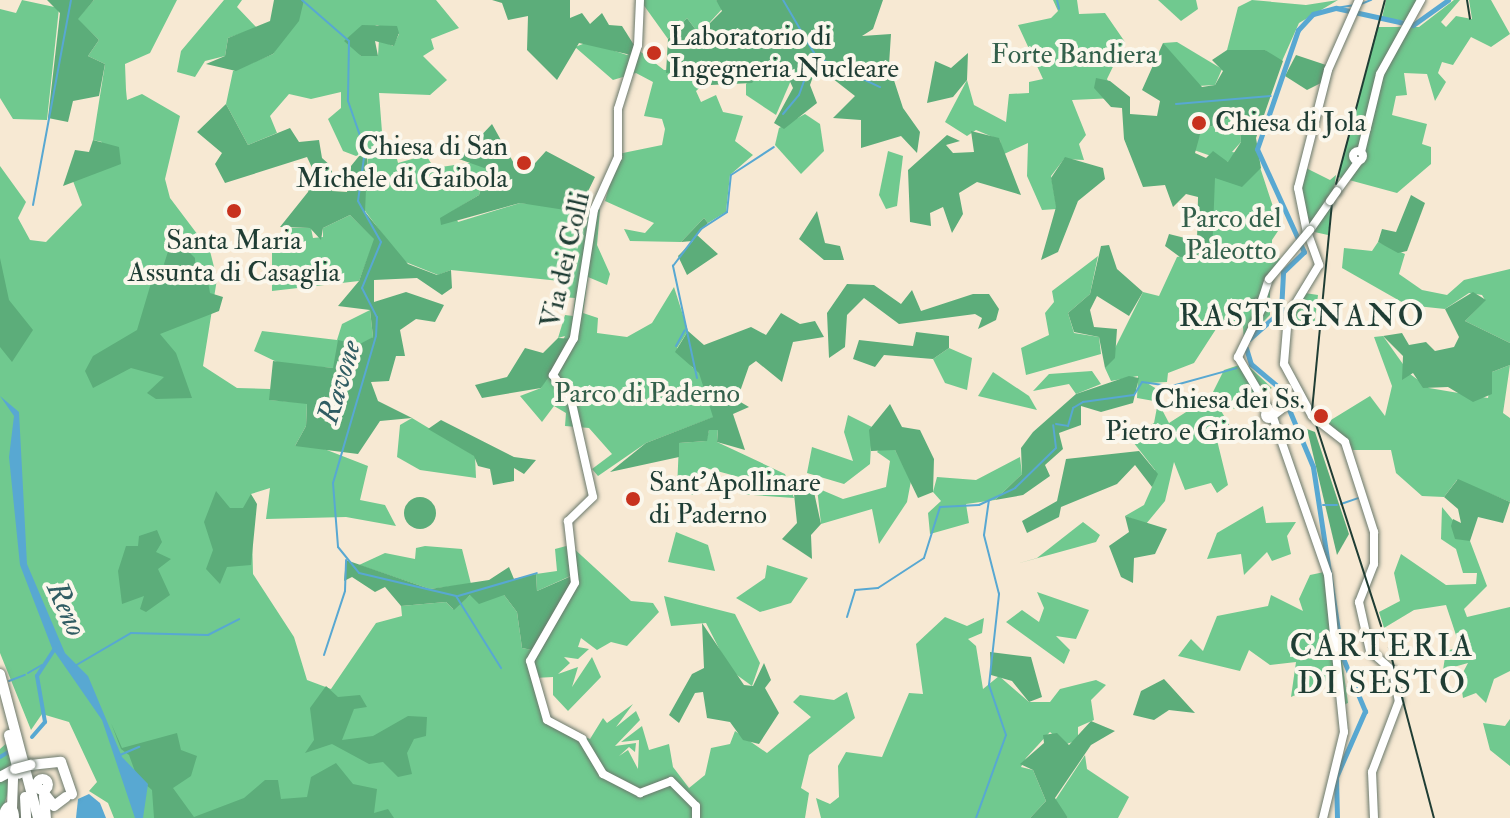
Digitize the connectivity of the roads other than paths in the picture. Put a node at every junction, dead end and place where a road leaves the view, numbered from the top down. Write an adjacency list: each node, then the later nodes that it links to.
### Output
1 (640, 0): 17 (main road, Via dei Colli)
2 (1421, 0): 4 (main road, bridge)
3 (1358, 2): 4 (main road)
4 (1308, 232): 5 (main road); 6 (main road, bridge)
5 (1300, 397): 6 (main road); 19 (main road)
6 (1272, 413): 18 (main road)
7 (0, 674): 9 (highway)
8 (0, 689): 9 (highway)
9 (6, 704): 11 (highway); 14 (highway); 15 (highway)
10 (10, 774): 12 (highway, bridge); 13 (highway)
11 (42, 790): 12 (highway); 16 (highway)
12 (69, 795): 16 (highway)
13 (11, 810)
14 (26, 818)
15 (36, 818)
16 (49, 818)
17 (696, 818)
18 (1323, 818)
19 (1374, 818)

